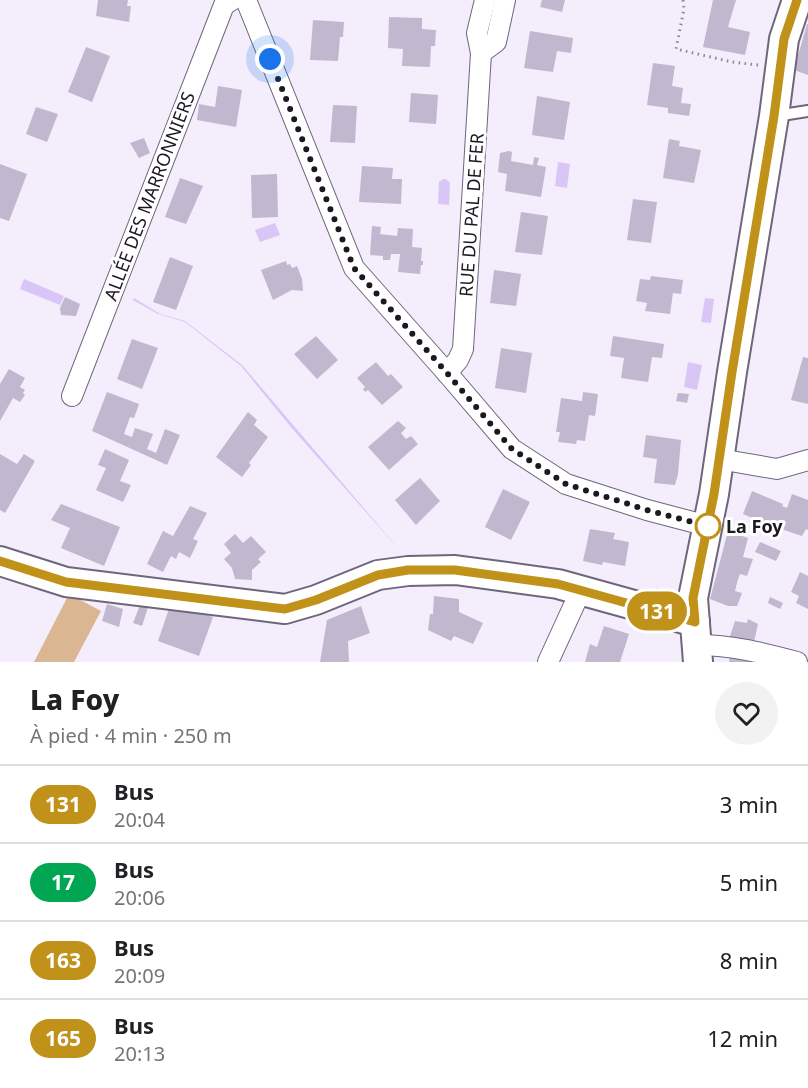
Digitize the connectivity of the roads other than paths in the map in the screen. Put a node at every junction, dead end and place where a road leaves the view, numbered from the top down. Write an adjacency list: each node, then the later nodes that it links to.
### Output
1 (232, 0): 10 (street, ALLÉE DES MARRONNIERS)
2 (246, 0): 9 (street)
3 (485, 0): 6 (street, RUE DU PAL DE FER)
4 (505, 0): 6 (street)
5 (797, 0): 11 (street)
6 (481, 53): 9 (street, RUE DU PAL DE FER)
7 (808, 111): 8 (lane)
8 (782, 115)
9 (447, 373): 13 (street)
10 (72, 396)
11 (719, 459): 12 (street); 13 (street)
12 (808, 460)
13 (708, 526): 16 (street)
14 (0, 561): 15 (street)
15 (581, 590): 16 (street); 17 (street)
16 (696, 643): 18 (street)
17 (548, 662)
18 (797, 662)

